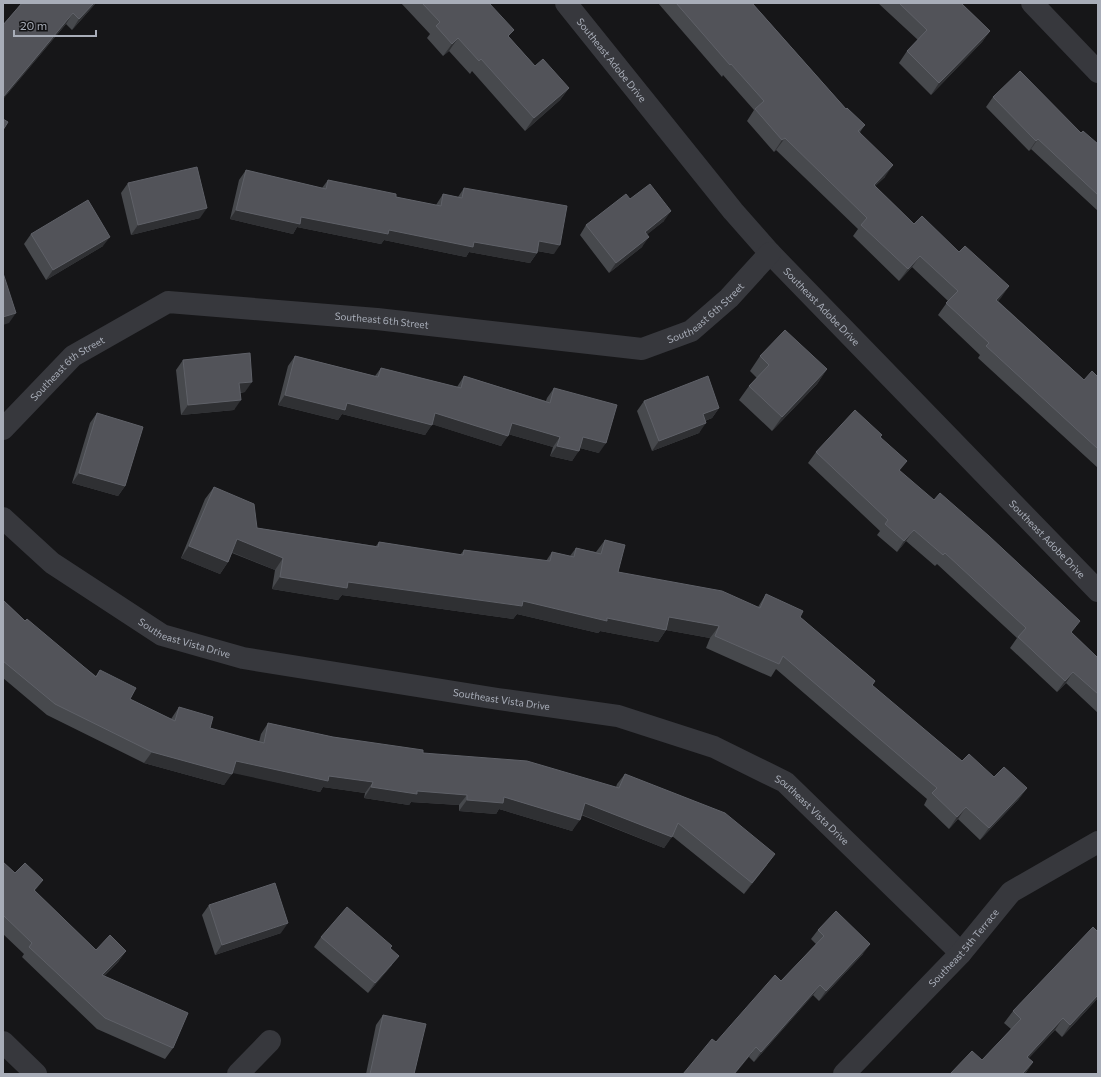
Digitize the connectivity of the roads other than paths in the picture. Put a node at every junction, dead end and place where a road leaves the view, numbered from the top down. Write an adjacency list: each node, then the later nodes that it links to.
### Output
1 (566, 3): 4 (street, Southeast Adobe Drive)
2 (1032, 3): 3 (street)
3 (1098, 72)
4 (770, 253): 5 (street, Southeast 6th Street); 7 (street, Southeast Adobe Drive)
5 (3, 429)
6 (3, 518): 9 (street, Southeast Vista Drive)
7 (1098, 591)
8 (1098, 842): 9 (street, Southeast 5th Terrace)
9 (961, 953): 14 (street, Southeast 5th Terrace)
10 (270, 1041): 13 (street)
11 (3, 1042): 12 (street)
12 (36, 1074)
13 (238, 1074)
14 (844, 1074)

